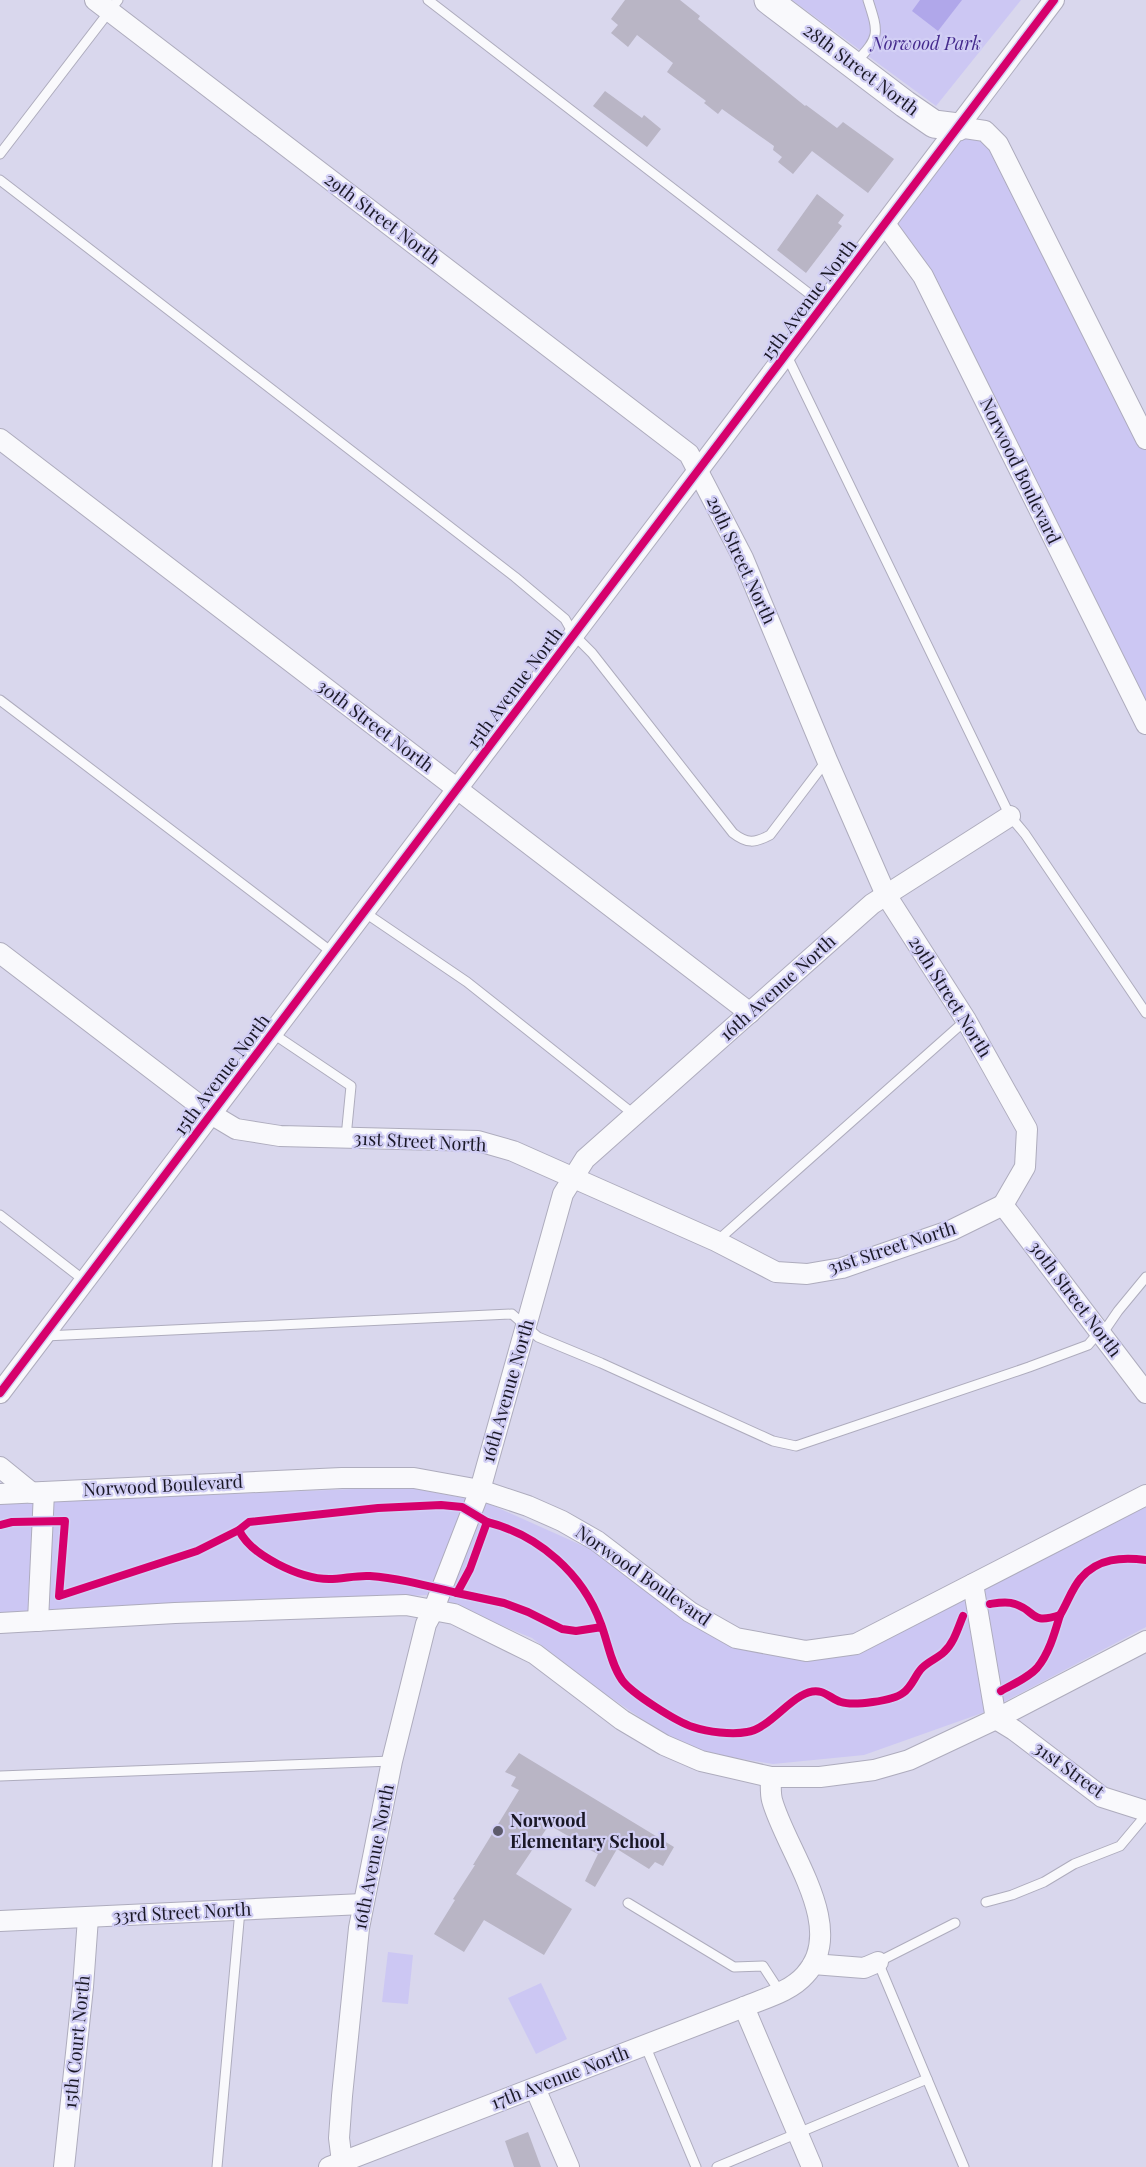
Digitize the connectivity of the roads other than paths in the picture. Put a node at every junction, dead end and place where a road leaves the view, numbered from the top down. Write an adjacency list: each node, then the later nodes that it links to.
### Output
1 (428, 0): 11 (lane)
2 (768, 0): 6 (street, 28th Street North)
3 (868, 0): 6 (lane)
4 (1054, 0): 7 (street, 15th Avenue North)
5 (108, 4): 8 (lane); 15 (street, 29th Street North)
6 (853, 65): 7 (street, 28th Street North)
7 (958, 127): 10 (street, 15th Avenue North); 14 (street)
8 (0, 154)
9 (0, 180): 16 (lane)
10 (885, 224): 11 (street, 15th Avenue North); 18 (street, Norwood Boulevard)
11 (824, 305): 12 (street, 15th Avenue North)
12 (786, 354): 15 (street, 15th Avenue North); 21 (lane)
13 (0, 439): 20 (street, 30th Street North)
14 (1146, 439)
15 (698, 470): 16 (street, 15th Avenue North); 19 (street, 29th Street North)
16 (574, 635): 19 (lane); 20 (street, 15th Avenue North)
17 (0, 700): 25 (lane)
18 (1146, 724)
19 (827, 760): 22 (street, 29th Street North)
20 (457, 789): 23 (street, 15th Avenue North); 26 (street, 30th Street North)
21 (1010, 816): 22 (street, 16th Avenue North); 27 (lane)
22 (886, 895): 26 (street, 16th Avenue North); 28 (street, 29th Street North)
23 (364, 912): 25 (street, 15th Avenue North); 31 (lane)
24 (0, 953): 30 (street, 31st Street North)
25 (333, 954): 29 (street, 15th Avenue North)
26 (750, 1013): 31 (street, 16th Avenue North)
27 (1146, 1013)
28 (966, 1020): 34 (street, 29th Street North); 36 (lane)
29 (272, 1033): 30 (street, 15th Avenue North); 32 (lane)
30 (211, 1114): 32 (street, 31st Street North); 38 (street, 15th Avenue North)
31 (636, 1116): 33 (street, 16th Avenue North)
32 (346, 1137): 33 (street, 31st Street North)
33 (573, 1179): 36 (street, 31st Street North); 39 (street, 16th Avenue North)
34 (1003, 1205): 36 (street, 31st Street North); 40 (street, 30th Street North)
35 (0, 1215): 38 (lane)
36 (716, 1241)
37 (1146, 1276): 40 (lane)
38 (85, 1281): 41 (street, 15th Avenue North)
39 (526, 1327): 40 (lane); 41 (lane); 45 (street, 16th Avenue North)
40 (1100, 1331): 42 (street, 30th Street North)
41 (43, 1336): 43 (street, 15th Avenue North)
42 (1146, 1393)
43 (0, 1394)
44 (0, 1467): 46 (street)
45 (480, 1490): 46 (street, Norwood Boulevard); 49 (street, Norwood Boulevard); 50 (street, 16th Avenue North)
46 (38, 1492): 47 (street, Norwood Boulevard); 51 (street)
47 (0, 1494)
48 (1146, 1495): 49 (street, Norwood Boulevard)
49 (973, 1584): 54 (street)
50 (433, 1611): 51 (street); 55 (street, 16th Avenue North); 57 (street)
51 (38, 1621): 52 (street)
52 (0, 1623)
53 (1146, 1641): 54 (street)
54 (996, 1719): 57 (street); 58 (street, 31st Street)
55 (392, 1761): 56 (lane); 61 (street, 16th Avenue North)
56 (0, 1776)
57 (771, 1777): 67 (street)
58 (1146, 1813): 59 (lane)
59 (986, 1902)
60 (628, 1903): 68 (lane)
61 (363, 1904): 62 (street, 33rd Street North); 74 (street, 16th Avenue North)
62 (240, 1910): 63 (street, 33rd Street North); 76 (lane)
63 (88, 1918): 64 (street, 33rd Street North); 75 (street, 15th Court North)
64 (0, 1921)
65 (955, 1923): 66 (lane)
66 (878, 1962): 67 (street); 71 (lane)
67 (813, 1964): 68 (street)
68 (785, 1990): 69 (street, 17th Avenue North)
69 (744, 2007): 70 (street, 17th Avenue North); 73 (street)
70 (645, 2044): 72 (street, 17th Avenue North); 78 (lane)
71 (927, 2079): 73 (lane); 81 (lane)
72 (535, 2088): 74 (street, 17th Avenue North); 77 (street)
73 (798, 2133): 79 (lane); 80 (street)
74 (346, 2163)
75 (64, 2167)
76 (217, 2167)
77 (569, 2167)
78 (696, 2167)
79 (717, 2167)
80 (812, 2167)
81 (964, 2167)

